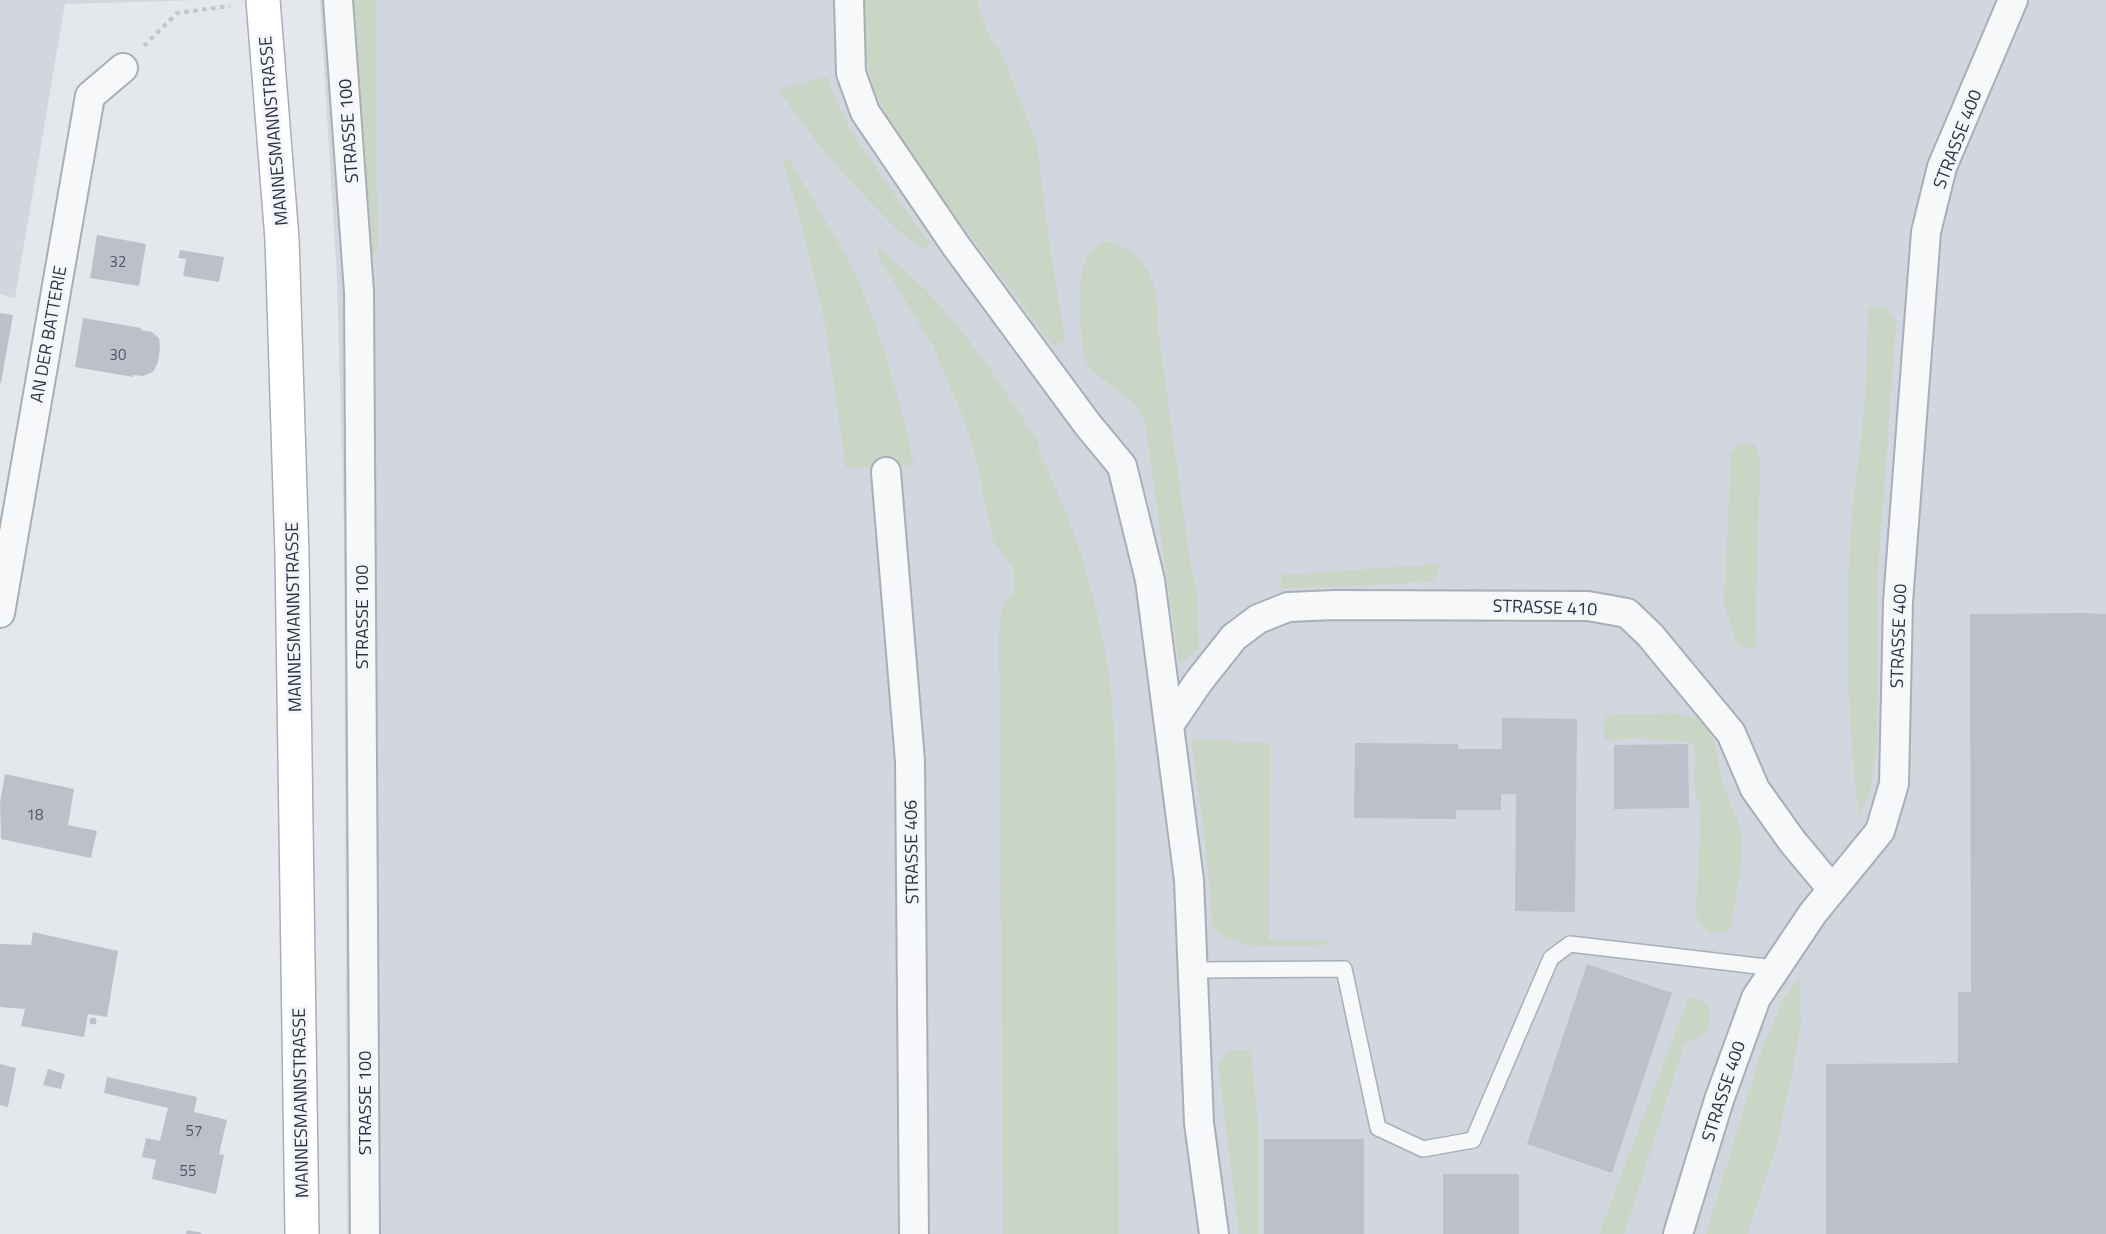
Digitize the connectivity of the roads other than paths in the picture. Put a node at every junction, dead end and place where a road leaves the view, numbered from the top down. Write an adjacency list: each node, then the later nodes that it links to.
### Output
1 (263, 0): 13 (main road, MANNESMANNSTRASSE)
2 (338, 0): 14 (street, STRASSE 100)
3 (849, 0): 9 (street)
4 (2013, 0): 10 (street, STRASSE 400)
5 (123, 68): 7 (street, AN DER BATTERIE)
6 (886, 472): 15 (street, STRASSE 406)
7 (10, 489): 8 (street, AN DER BATTERIE)
8 (0, 613)
9 (1168, 725): 10 (street, STRASSE 410); 12 (street)
10 (1832, 889): 11 (street, STRASSE 400)
11 (1775, 968): 12 (lane); 17 (street, STRASSE 400)
12 (1191, 970): 16 (street)
13 (302, 1234)
14 (365, 1234)
15 (914, 1234)
16 (1214, 1234)
17 (1678, 1234)

